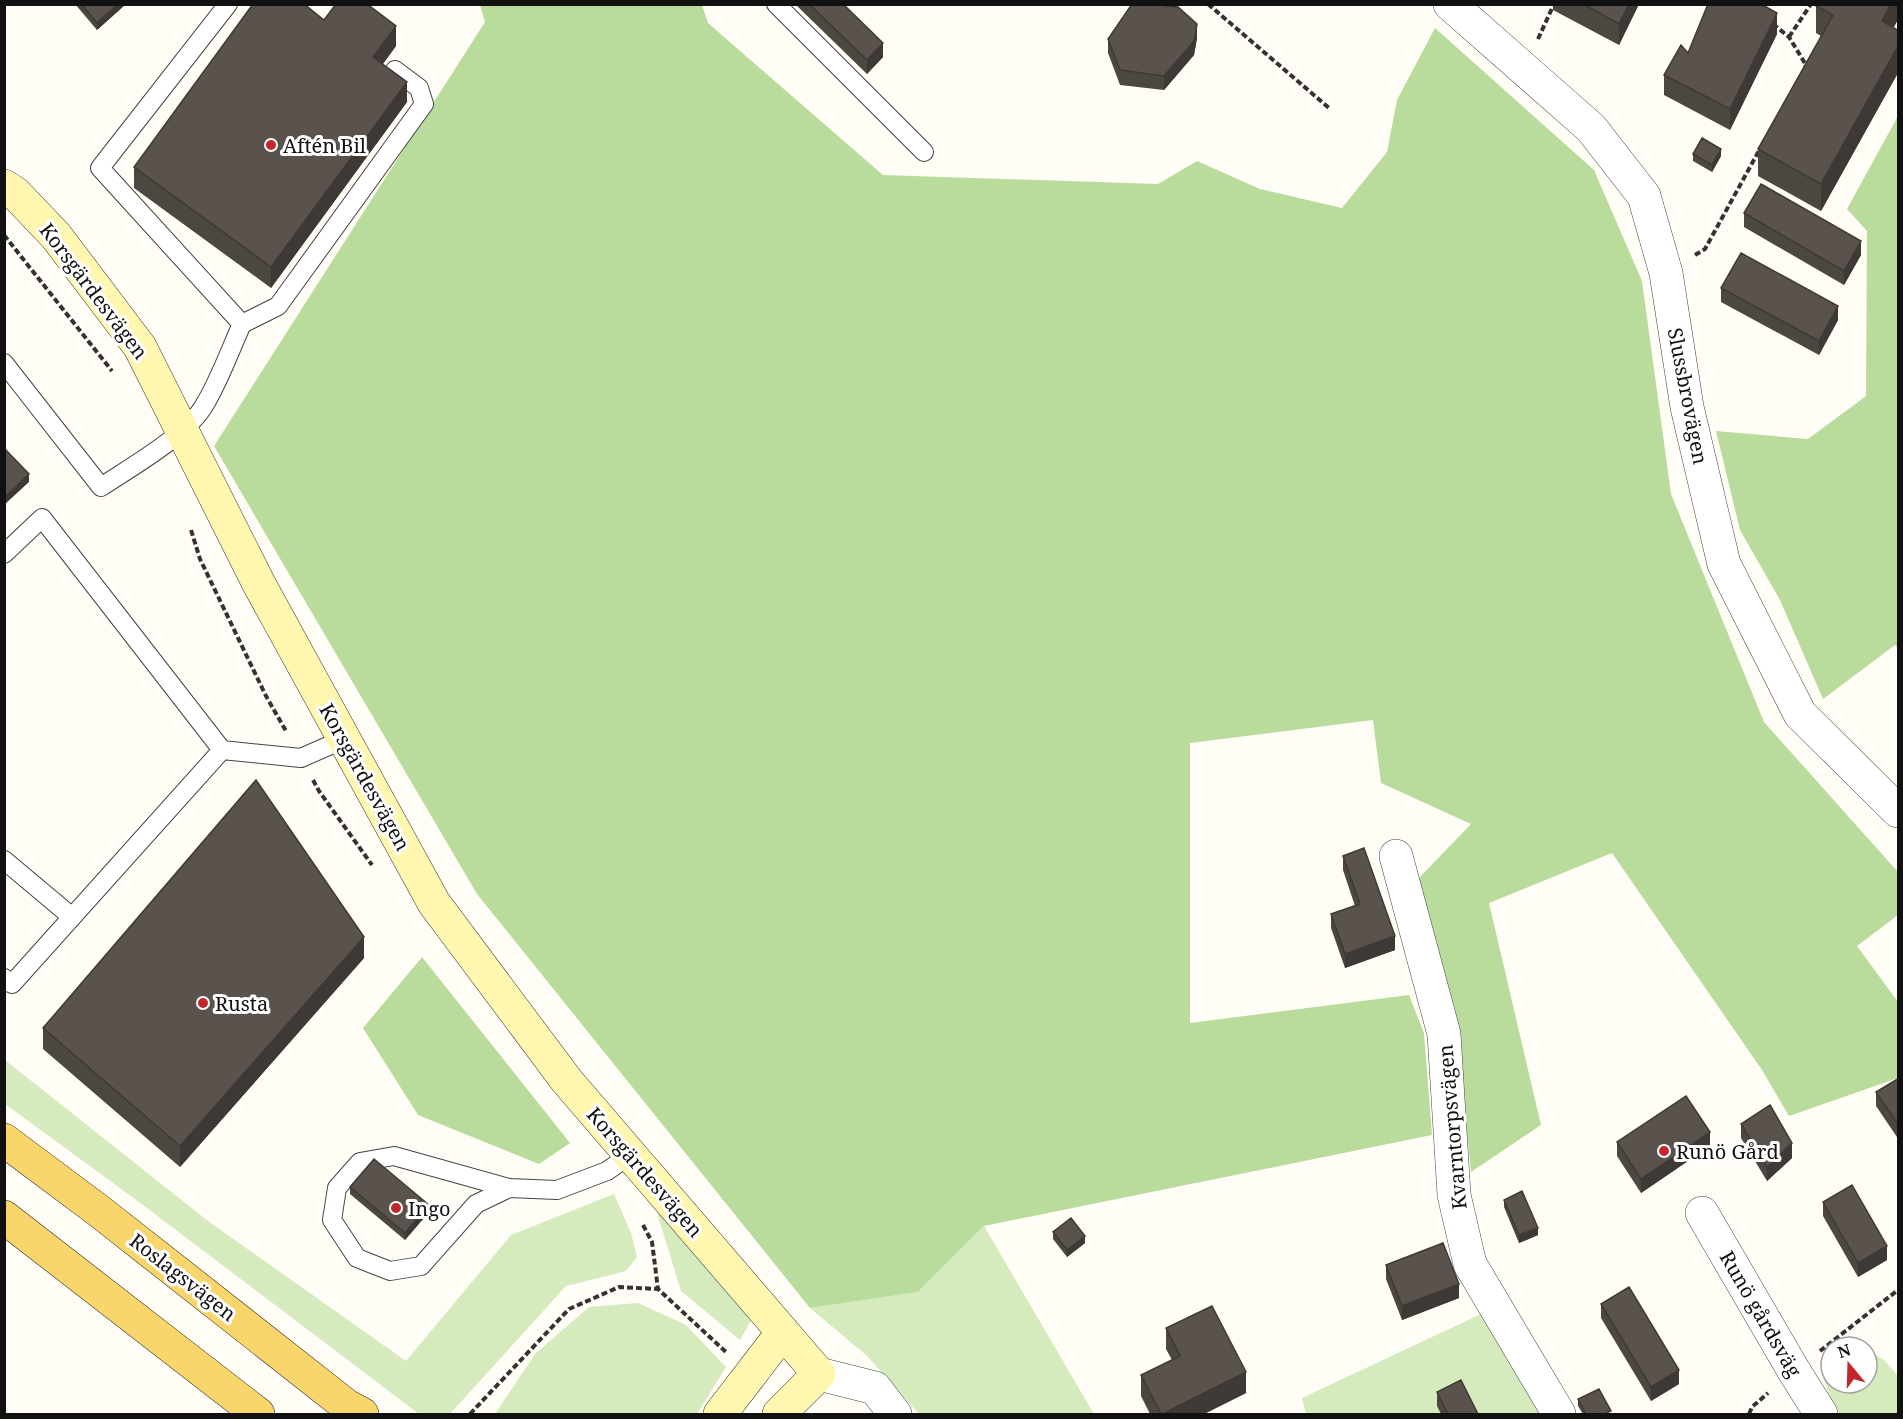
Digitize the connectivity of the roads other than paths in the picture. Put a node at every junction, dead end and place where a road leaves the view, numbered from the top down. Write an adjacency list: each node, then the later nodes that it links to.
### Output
1 (228, 4): 7 (lane)
2 (776, 4): 5 (lane)
3 (1450, 4): 13 (street, Slussbrovägen)
4 (395, 70): 7 (lane)
5 (924, 152)
6 (4, 186): 9 (street, Korsgärdesvägen)
7 (242, 324): 9 (lane)
8 (4, 363): 9 (lane)
9 (182, 430): 11 (street, Korsgärdesvägen)
10 (4, 554): 12 (lane)
11 (344, 739): 12 (lane); 19 (street, Korsgärdesvägen)
12 (222, 750): 16 (lane)
13 (1899, 811)
14 (1396, 856): 30 (street, Kvarntorpsvägen)
15 (4, 860): 16 (lane)
16 (72, 917): 17 (lane)
17 (4, 978)
18 (4, 1140): 26 (main road, Roslagsvägen)
19 (630, 1155): 20 (lane); 23 (street, Korsgärdesvägen)
20 (509, 1188): 20 (lane)
21 (1702, 1213): 31 (street, Runö gårdsväg)
22 (4, 1217): 25 (main road)
23 (783, 1332): 24 (street, Korsgärdesvägen); 27 (street)
24 (819, 1374): 28 (street); 29 (street)
25 (258, 1414)
26 (362, 1414)
27 (720, 1414)
28 (779, 1414)
29 (895, 1414)
30 (1559, 1414)
31 (1821, 1414)

